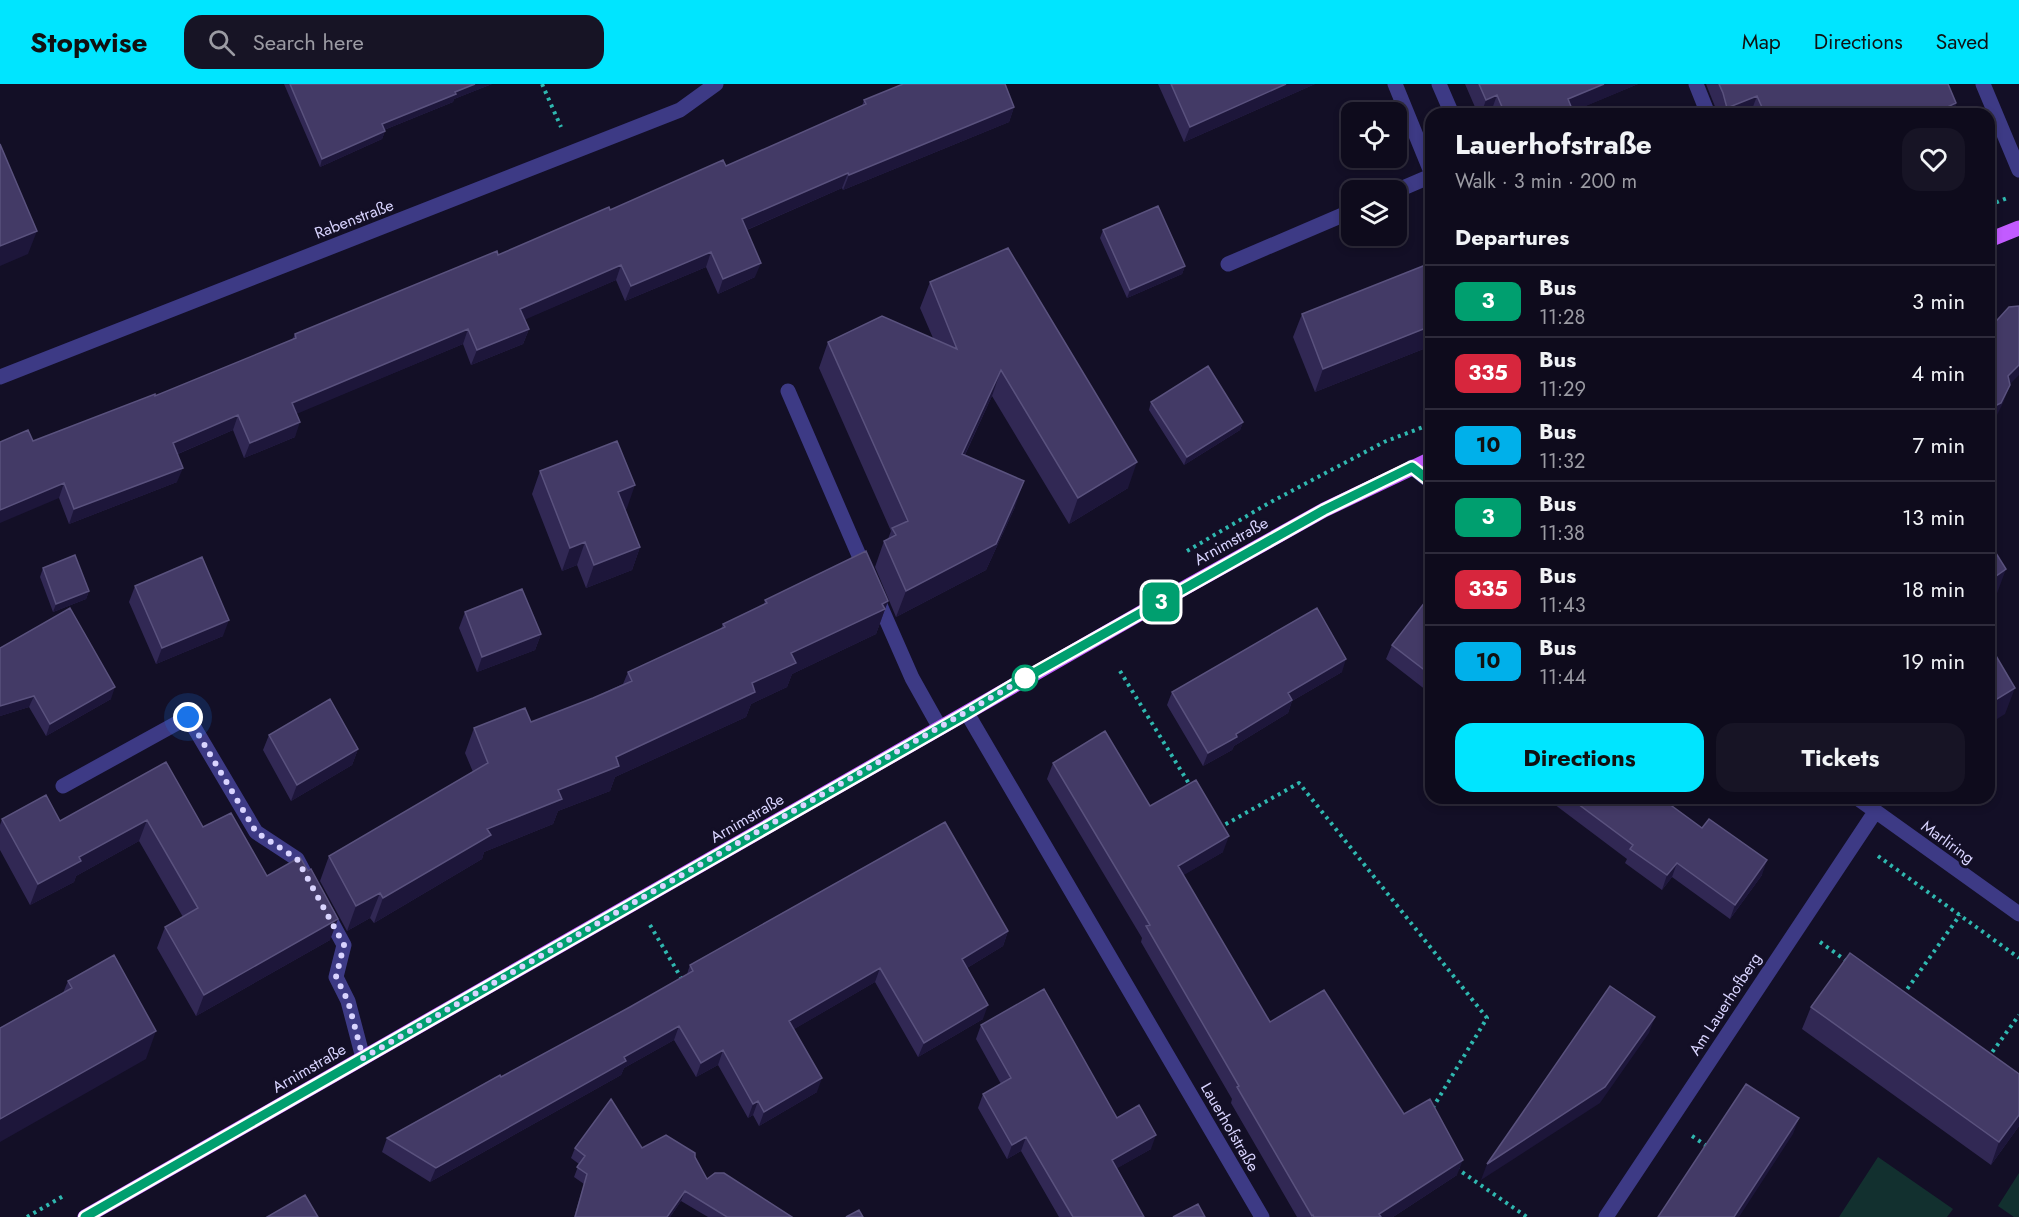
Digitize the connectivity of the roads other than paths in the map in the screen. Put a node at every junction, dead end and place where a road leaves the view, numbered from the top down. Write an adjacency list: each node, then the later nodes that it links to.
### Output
1 (716, 84): 18 (street, Rabenstraße)
2 (1395, 84): 10 (street)
3 (1439, 84): 6 (street)
4 (1696, 84): 7 (street)
5 (1983, 84): 8 (street)
6 (1449, 108)
7 (1706, 108)
8 (1993, 108)
9 (1995, 113): 11 (street)
10 (1425, 159)
11 (2019, 170)
12 (1425, 177): 13 (street)
13 (1407, 186)
14 (1341, 216): 17 (street)
15 (2019, 228): 16 (main road)
16 (1995, 238)
17 (1228, 264)
18 (0, 377)
19 (788, 391): 24 (street)
20 (1425, 462): 21 (main road, Arnimstraße)
21 (1412, 467): 22 (street); 23 (main road, Arnimstraße)
22 (1425, 477)
23 (967, 713): 24 (main road, Arnimstraße); 31 (street, Lauerhofstraße)
24 (940, 728): 29 (main road, Arnimstraße)
25 (63, 786): 29 (street)
26 (1865, 804): 27 (street, Marliring)
27 (1875, 812): 28 (street, Marliring); 32 (street, Am Lauerhofberg)
28 (2019, 914)
29 (363, 1058): 30 (main road, Arnimstraße)
30 (85, 1217)
31 (1262, 1217)
32 (1606, 1217)

